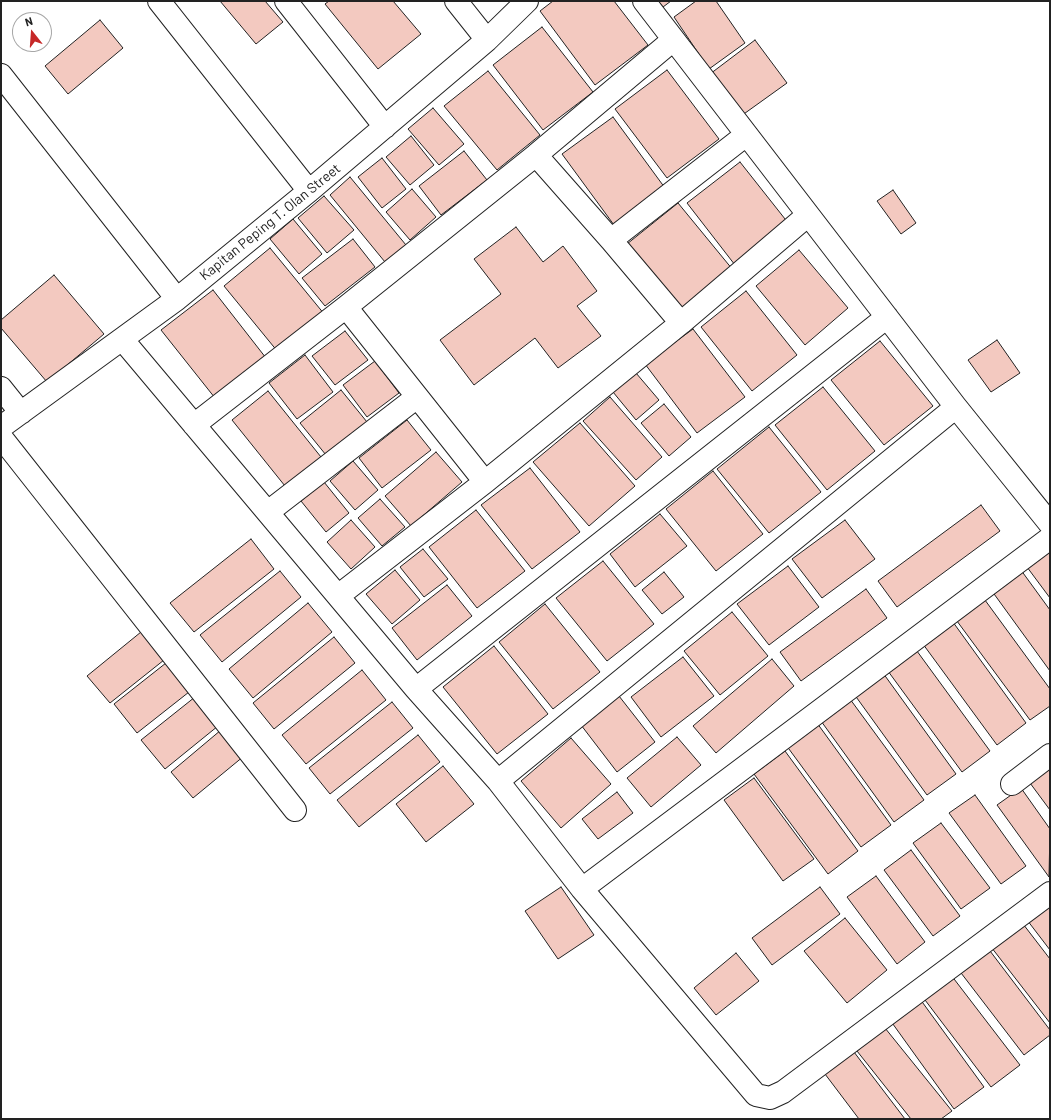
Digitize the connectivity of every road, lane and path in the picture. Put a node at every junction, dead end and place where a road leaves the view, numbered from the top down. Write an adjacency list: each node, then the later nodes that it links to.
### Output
1 (158, 1): 12 (street)
2 (286, 1): 9 (street)
3 (456, 1): 6 (street)
4 (527, 1): 6 (street, Kapitan Peping T. Olan Street)
5 (644, 1): 7 (street)
6 (487, 40): 9 (street, Kapitan Peping T. Olan Street)
7 (673, 40): 10 (street); 11 (street)
8 (1, 75): 15 (street)
9 (385, 127): 12 (street, Kapitan Peping T. Olan Street)
10 (746, 134): 13 (street); 14 (street)
11 (536, 155): 14 (street); 16 (street)
12 (309, 191): 15 (street, Kapitan Peping T. Olan Street)
13 (808, 215): 17 (street); 18 (street)
14 (611, 240): 18 (street)
15 (177, 299): 19 (street, Kapitan Peping T. Olan Street)
16 (346, 307): 21 (street); 24 (street)
17 (887, 317): 22 (street); 32 (street)
18 (681, 323): 27 (street)
19 (122, 339): 23 (street, Kapitan Peping T. Olan Street); 24 (street)
20 (1, 388): 23 (street)
21 (417, 396): 27 (street); 28 (street)
22 (956, 406): 29 (street); 34 (street)
23 (20, 412): 25 (street, Kapitan Peping T. Olan Street)
24 (194, 425): 28 (street)
25 (1, 427)
26 (1, 437): 36 (street)
27 (485, 482): 31 (street)
28 (268, 512): 31 (street)
29 (1050, 524)
30 (1050, 538): 37 (street)
31 (338, 596): 32 (street)
32 (416, 690): 34 (street)
33 (1050, 755): 35 (street)
34 (498, 781): 37 (street)
35 (1012, 784)
36 (295, 810)
37 (582, 889): 38 (street)
38 (1050, 893)

